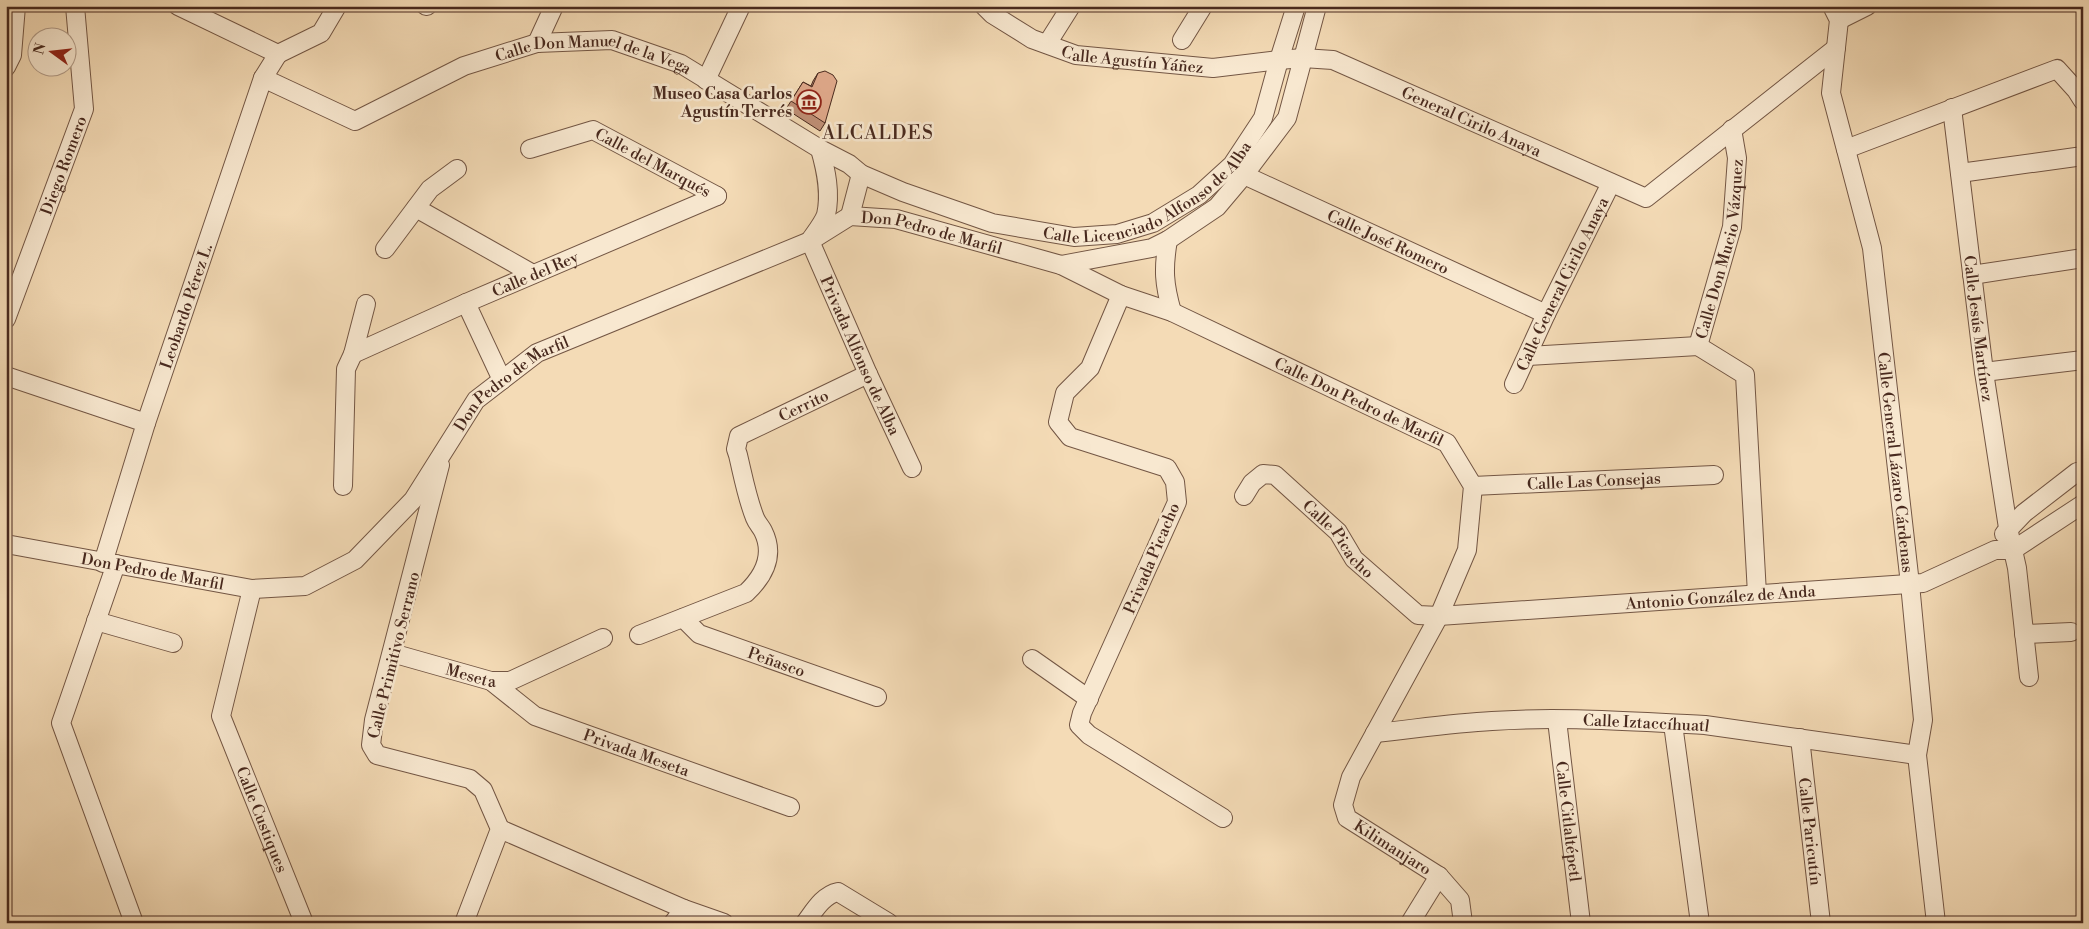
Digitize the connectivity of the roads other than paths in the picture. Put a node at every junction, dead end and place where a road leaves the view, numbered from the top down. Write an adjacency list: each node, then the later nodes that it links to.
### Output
1 (16, 6): 20 (street)
2 (75, 6): 51 (street, Diego Romero)
3 (336, 6): 18 (street)
4 (554, 6): 15 (street)
5 (741, 6): 22 (street)
6 (984, 6): 16 (street, Calle Agustín Yáñez)
7 (1071, 6): 16 (street)
8 (1203, 6): 14 (street)
9 (1296, 6): 19 (street, Calle Licenciado Alfonso de Alba)
10 (1318, 6): 19 (street, Calle Licenciado Alfonso de Alba)
11 (1867, 6): 13 (street)
12 (188, 8): 18 (street)
13 (1836, 13): 17 (street, Calle General Lázaro Cárdenas)
14 (1182, 40)
15 (537, 42): 21 (street, Calle Don Manuel de la Vega); 22 (street, Calle Don Manuel de la Vega)
16 (1047, 44): 19 (street, Calle Agustín Yáñez)
17 (1836, 48): 25 (street); 28 (street, Calle General Lázaro Cárdenas)
18 (278, 54): 21 (street, Leobardo Pérez L.)
19 (1292, 59): 31 (street, Calle Licenciado Alfonso de Alba); 31 (street, Calle Licenciado Alfonso de Alba); 34 (street, General Cirilo Anaya)
20 (6, 66)
21 (263, 78): 61 (street, Leobardo Pérez L.)
22 (706, 80): 27 (street, Calle Don Manuel de la Vega)
23 (2083, 101): 24 (street)
24 (1952, 108): 28 (street); 32 (street, Calle Jesús Martínez)
25 (1732, 130): 34 (street, General Cirilo Anaya); 52 (street, Calle Don Mucio Vázquez)
26 (530, 149): 36 (street, Calle del Marqués)
27 (820, 149): 33 (street, Calle Don Manuel de la Vega); 40 (street)
28 (1846, 149): 75 (street, Calle General Lázaro Cárdenas)
29 (2083, 156): 32 (street)
30 (457, 169): 37 (street)
31 (1238, 170): 35 (street, Calle Licenciado Alfonso de Alba); 39 (street, Calle Licenciado Alfonso de Alba); 50 (street, Calle José Romero)
32 (1960, 173): 45 (street, Calle Jesús Martínez)
33 (861, 174): 35 (street, Calle Don Manuel de la Vega); 38 (street)
34 (1611, 183): 50 (street, Calle General Cirilo Anaya)
35 (902, 192)
36 (717, 196): 44 (street, Calle del Rey)
37 (416, 208): 41 (street); 44 (street)
38 (850, 216): 40 (street, Don Pedro de Marfil); 43 (street, Don Pedro de Marfil)
39 (1168, 240): 43 (street, Calle Licenciado Alfonso de Alba); 49 (street)
40 (810, 241): 57 (street, Privada Alfonso de Alba); 59 (street, Don Pedro de Marfil)
41 (385, 249)
42 (2083, 258): 45 (street)
43 (1061, 265): 46 (street, Calle Don Pedro de Marfil)
44 (533, 274): 47 (street, Calle del Rey)
45 (1972, 275): 56 (street, Calle Jesús Martínez)
46 (1121, 294): 49 (street, Calle Don Pedro de Marfil); 91 (street, Privada Picacho)
47 (466, 303): 53 (street, Calle del Rey); 59 (street)
48 (366, 304): 53 (street)
49 (1172, 312): 67 (street, Calle Don Pedro de Marfil)
50 (1546, 314): 54 (street, Calle General Cirilo Anaya)
51 (6, 319)
52 (1698, 346): 54 (street); 77 (street, Calle Don Mucio Vázquez)
53 (352, 354): 66 (street)
54 (1528, 356): 60 (street, Calle General Cirilo Anaya)
55 (2083, 360): 56 (street)
56 (1984, 372): 70 (street, Calle Jesús Martínez)
57 (868, 374): 63 (street, Privada Alfonso de Alba); 79 (street, Cerrito)
58 (6, 376): 61 (street)
59 (502, 380): 62 (street, Don Pedro de Marfil)
60 (1514, 384)
61 (146, 423): 74 (street, Leobardo Pérez L.)
62 (444, 450): 76 (street, Don Pedro de Marfil); 86 (street, Calle Primitivo Serrano)
63 (912, 468)
64 (2083, 471): 70 (street)
65 (1714, 475): 67 (street, Calle Las Consejas)
66 (343, 486)
67 (1473, 486): 78 (street)
68 (1244, 496): 78 (street, Calle Picacho)
69 (2083, 504): 73 (street)
70 (2008, 528): 72 (street); 73 (street, Calle Jesús Martínez)
71 (6, 544): 74 (street, Don Pedro de Marfil)
72 (1995, 550): 73 (street, Antonio González de Anda); 75 (street, Antonio González de Anda)
73 (2013, 550): 82 (street, Calle Jesús Martínez)
74 (110, 564): 76 (street, Don Pedro de Marfil); 80 (street, Leobardo Pérez L.)
75 (1910, 584): 77 (street, Antonio González de Anda); 96 (street, Calle General Lázaro Cárdenas)
76 (252, 589): 103 (street, Calle Custiques)
77 (1757, 594): 78 (street, Antonio González de Anda)
78 (1439, 616): 94 (street)
79 (683, 618): 83 (street); 90 (street, Peñasco)
80 (96, 621): 85 (street); 102 (street, Leobardo Pérez L.)
81 (2071, 632): 82 (street)
82 (2024, 634): 88 (street, Calle Jesús Martínez)
83 (639, 635)
84 (603, 638): 89 (street, Meseta)
85 (173, 643)
86 (392, 654): 89 (street, Meseta); 99 (street, Calle Primitivo Serrano)
87 (1032, 659): 91 (street)
88 (2029, 677)
89 (491, 681): 97 (street, Privada Meseta)
90 (876, 697)
91 (1089, 699): 98 (street, Privada Picacho)
92 (1557, 720): 93 (street, Calle Iztaccíhuatl); 94 (street, Calle Iztaccíhuatl); 111 (street, Calle Citlaltépetl)
93 (1673, 724): 95 (street, Calle Iztaccíhuatl); 112 (street)
94 (1375, 733): 100 (street, Kilimanjaro)
95 (1800, 738): 96 (street, Calle Iztaccíhuatl); 113 (street, Calle Paricutín)
96 (1917, 755): 114 (street, Calle General Lázaro Cárdenas)
97 (790, 807)
98 (1223, 818)
99 (500, 829): 101 (street); 104 (street)
100 (1439, 876): 109 (street); 110 (street, Kilimanjaro)
101 (684, 908): 105 (street); 106 (street)
102 (134, 923)
103 (304, 923)
104 (464, 923)
105 (673, 923)
106 (724, 923)
107 (805, 923): 108 (street)
108 (889, 923)
109 (1410, 923)
110 (1463, 923)
111 (1581, 923)
112 (1700, 923)
113 (1821, 923)
114 (1936, 923)

